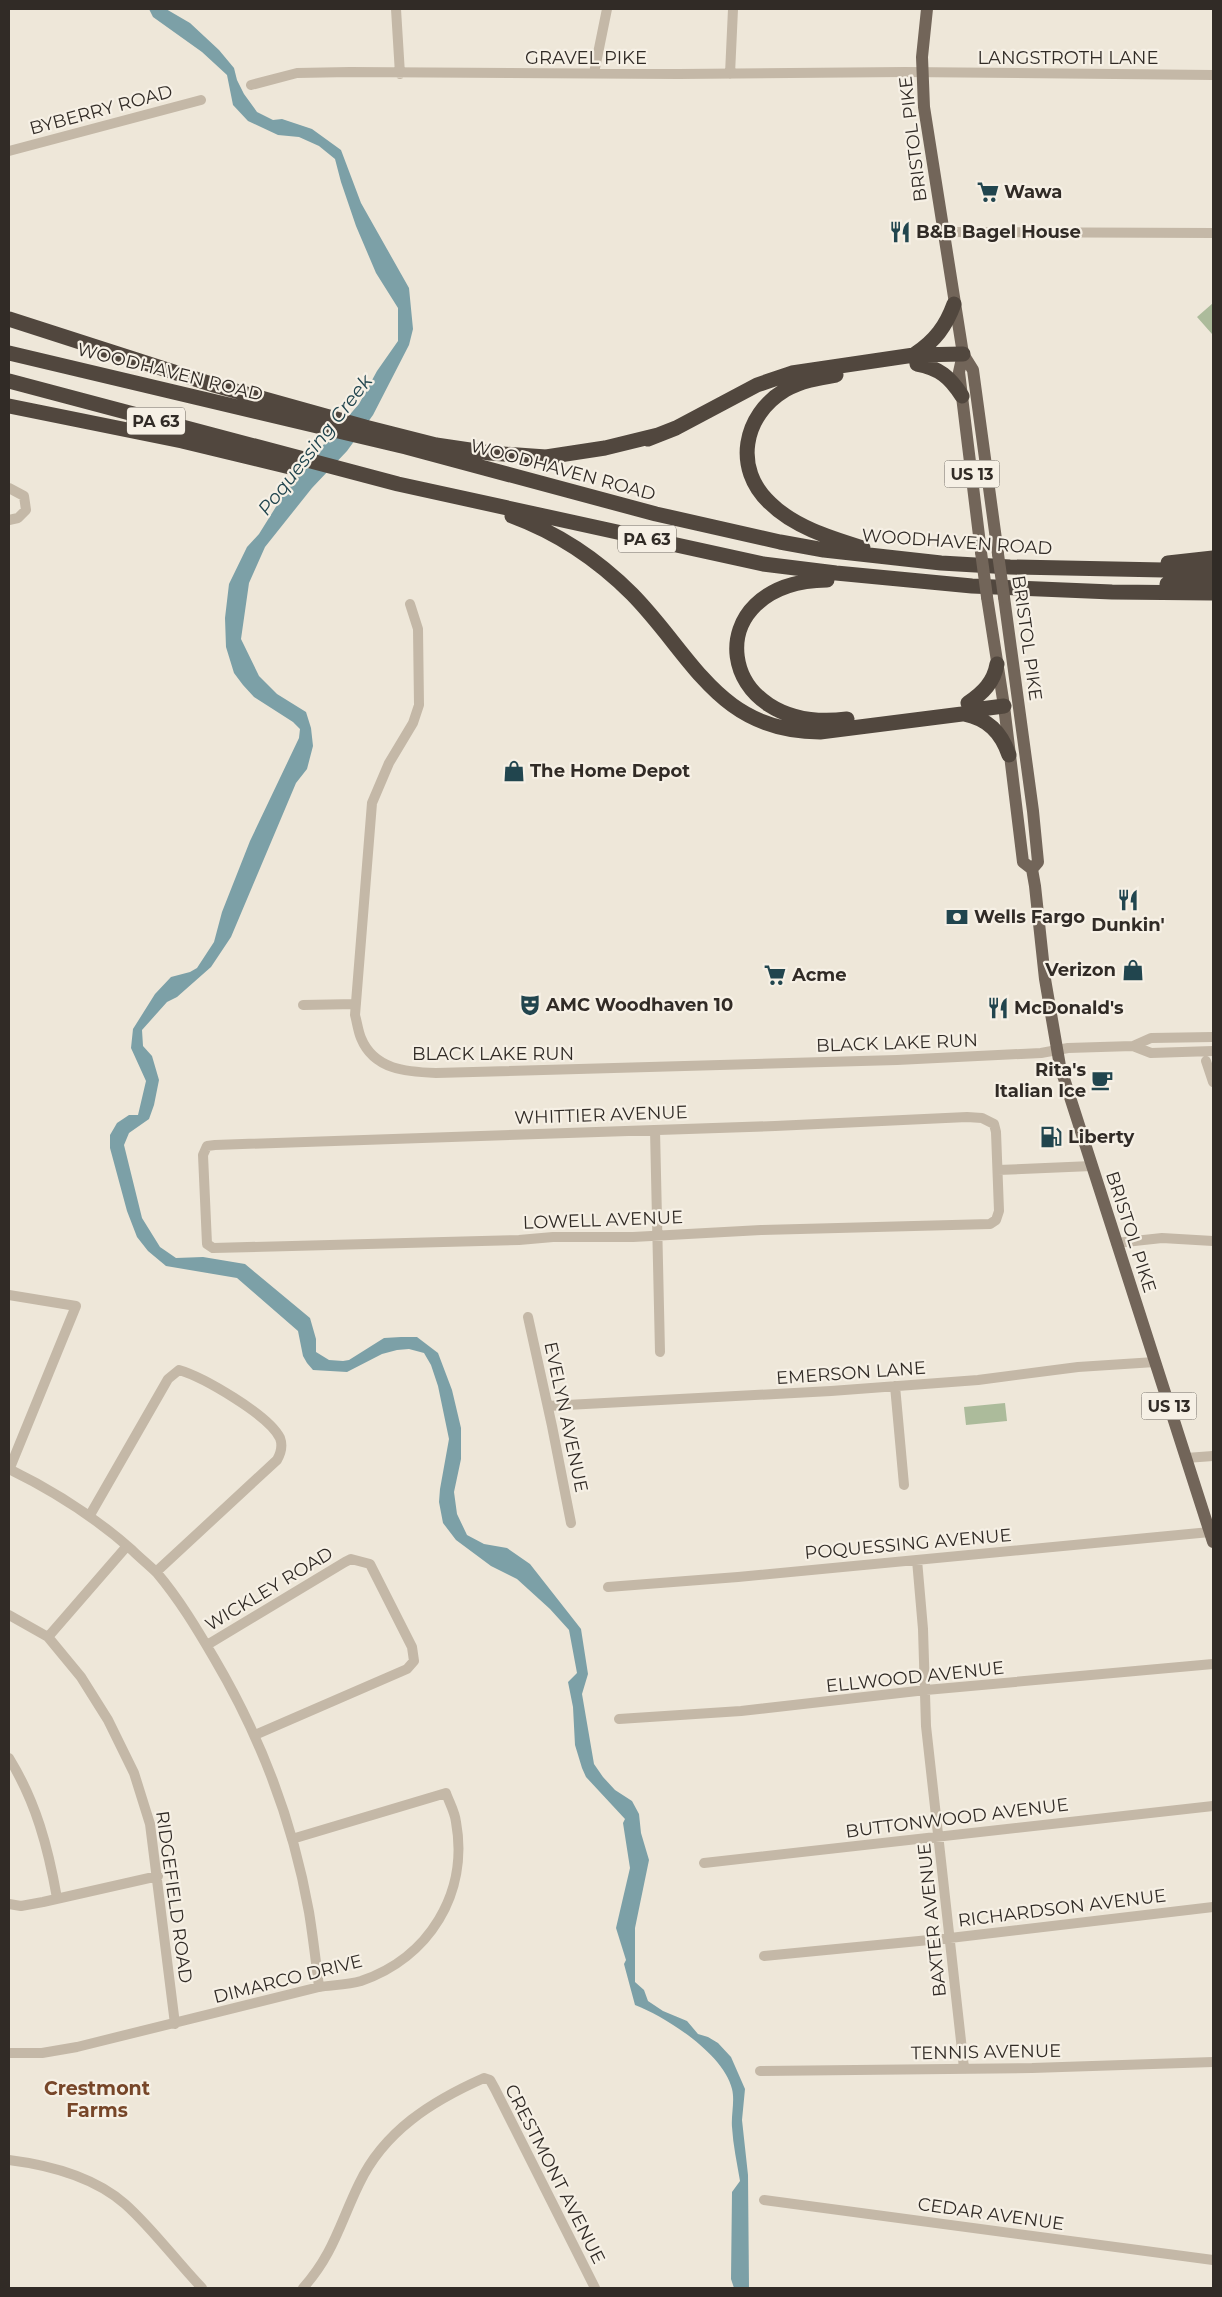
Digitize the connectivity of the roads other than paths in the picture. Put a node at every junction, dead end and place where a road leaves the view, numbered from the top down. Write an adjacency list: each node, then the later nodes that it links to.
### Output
1 (396, 9): 7 (street)
2 (607, 9): 5 (street)
3 (733, 9): 8 (street)
4 (927, 9): 6 (main road, BRISTOL PIKE / US 13)
5 (594, 73): 7 (street, GRAVEL PIKE); 8 (street, GRAVEL PIKE)
6 (922, 73): 8 (street, GRAVEL PIKE); 9 (street, LANGSTROTH LANE); 13 (main road, BRISTOL PIKE / US 13)
7 (400, 74): 10 (street, GRAVEL PIKE)
8 (730, 74)
9 (1213, 75)
10 (251, 84)
11 (201, 100): 12 (street, BYBERRY ROAD)
12 (9, 151)
13 (942, 232): 14 (street); 15 (main road, BRISTOL PIKE / US 13)
14 (1213, 233)
15 (954, 304): 19 (main road, BRISTOL PIKE / US 13); 20 (highway)
16 (9, 319): 25 (highway)
17 (9, 343): 22 (highway)
18 (9, 353): 22 (highway, WOODHAVEN ROAD / PA 63)
19 (963, 354): 20 (highway); 23 (main road, BRISTOL PIKE / US 13); 45 (main road, BRISTOL PIKE / US 13, bridge)
20 (915, 359): 23 (highway); 27 (highway); 35 (highway)
21 (9, 381): 29 (highway, PA 63)
22 (129, 381): 25 (highway, WOODHAVEN ROAD / PA 63)
23 (962, 396): 44 (main road, BRISTOL PIKE / US 13, bridge)
24 (9, 406): 29 (highway)
25 (332, 425): 26 (highway, WOODHAVEN ROAD / PA 63)
26 (363, 433): 27 (highway); 28 (highway, WOODHAVEN ROAD / PA 63)
27 (658, 435): 28 (highway)
28 (406, 448): 35 (highway, WOODHAVEN ROAD / PA 63)
29 (301, 465): 30 (highway, PA 63)
30 (333, 473): 31 (highway, PA 63); 37 (highway)
31 (398, 484): 37 (highway); 39 (highway, PA 63)
32 (9, 488): 33 (street)
33 (9, 520)
34 (1213, 558): 36 (highway)
35 (900, 559): 36 (highway, WOODHAVEN ROAD / PA 63)
36 (1116, 567): 38 (highway)
37 (604, 569): 46 (highway)
38 (1213, 571)
39 (898, 579): 41 (highway, PA 63); 46 (highway)
40 (1213, 581): 41 (highway)
41 (1048, 590): 42 (highway)
42 (1213, 594)
43 (410, 604): 49 (street, BLACK LAKE RUN)
44 (997, 664): 45 (main road, BRISTOL PIKE / US 13); 46 (highway)
45 (1009, 702): 46 (highway); 47 (main road, BRISTOL PIKE / US 13); 48 (main road, BRISTOL PIKE / US 13)
46 (965, 708): 47 (highway)
47 (1009, 755): 48 (main road, BRISTOL PIKE / US 13)
48 (1032, 869): 53 (main road, BRISTOL PIKE / US 13)
49 (356, 1004): 50 (street); 53 (street, BLACK LAKE RUN)
50 (303, 1005)
51 (1213, 1036): 52 (street)
52 (1133, 1046): 53 (street, BLACK LAKE RUN); 54 (street)
53 (1056, 1050): 58 (main road, BRISTOL PIKE / US 13)
54 (1213, 1051)
55 (1206, 1061): 56 (street)
56 (1213, 1082)
57 (655, 1130): 59 (street, WHITTIER AVENUE); 60 (street); 63 (street, WHITTIER AVENUE)
58 (1092, 1166): 59 (street); 62 (main road, BRISTOL PIKE / US 13)
59 (998, 1170): 60 (street, LOWELL AVENUE)
60 (657, 1235): 63 (street, LOWELL AVENUE); 66 (street)
61 (1213, 1240): 62 (street)
62 (1116, 1243): 67 (main road, BRISTOL PIKE / US 13)
63 (212, 1248)
64 (9, 1295): 72 (street)
65 (528, 1317): 69 (street, EVELYN AVENUE)
66 (660, 1352)
67 (1155, 1362): 68 (street, EMERSON LANE); 71 (main road, BRISTOL PIKE / US 13)
68 (895, 1386): 69 (street, EMERSON LANE); 73 (street)
69 (548, 1406): 75 (street, EVELYN AVENUE)
70 (1213, 1456): 71 (street)
71 (1186, 1458): 76 (main road, BRISTOL PIKE / US 13)
72 (9, 1470): 74 (street)
73 (904, 1485)
74 (90, 1515): 77 (street); 79 (street)
75 (571, 1523)
76 (1212, 1537): 78 (street, POQUESSING AVENUE)
77 (127, 1546): 79 (street); 82 (street)
78 (917, 1560): 80 (street, POQUESSING AVENUE); 85 (street, BAXTER AVENUE)
79 (156, 1572): 83 (street)
80 (608, 1588)
81 (9, 1615): 82 (street, RIDGEFIELD ROAD)
82 (48, 1638): 93 (street, RIDGEFIELD ROAD)
83 (207, 1646): 87 (street); 87 (street, WICKLEY ROAD)
84 (1213, 1664): 85 (street, ELLWOOD AVENUE)
85 (926, 1690): 86 (street, ELLWOOD AVENUE); 90 (street, BAXTER AVENUE)
86 (619, 1719)
87 (255, 1735): 91 (street)
88 (9, 1758): 94 (street)
89 (1213, 1806): 90 (street, BUTTONWOOD AVENUE)
90 (940, 1836): 92 (street, BUTTONWOOD AVENUE); 97 (street, BAXTER AVENUE)
91 (292, 1839): 99 (street); 99 (street, DIMARCO DRIVE)
92 (704, 1863)
93 (158, 1876): 94 (street); 100 (street, RIDGEFIELD ROAD)
94 (57, 1898): 95 (street)
95 (9, 1904)
96 (1213, 1907): 97 (street, RICHARDSON AVENUE)
97 (950, 1938): 98 (street, RICHARDSON AVENUE); 103 (street, BAXTER AVENUE)
98 (764, 1956)
99 (319, 1987): 100 (street, DIMARCO DRIVE)
100 (175, 2024): 101 (street, DIMARCO DRIVE)
101 (9, 2052)
102 (1213, 2062): 103 (street, TENNIS AVENUE)
103 (964, 2068): 104 (street, TENNIS AVENUE)
104 (760, 2071)
105 (9, 2160): 108 (street)
106 (764, 2200): 107 (street, CEDAR AVENUE)
107 (1213, 2260)
108 (202, 2288)
109 (303, 2288): 110 (street, CRESTMONT AVENUE)
110 (594, 2288)

